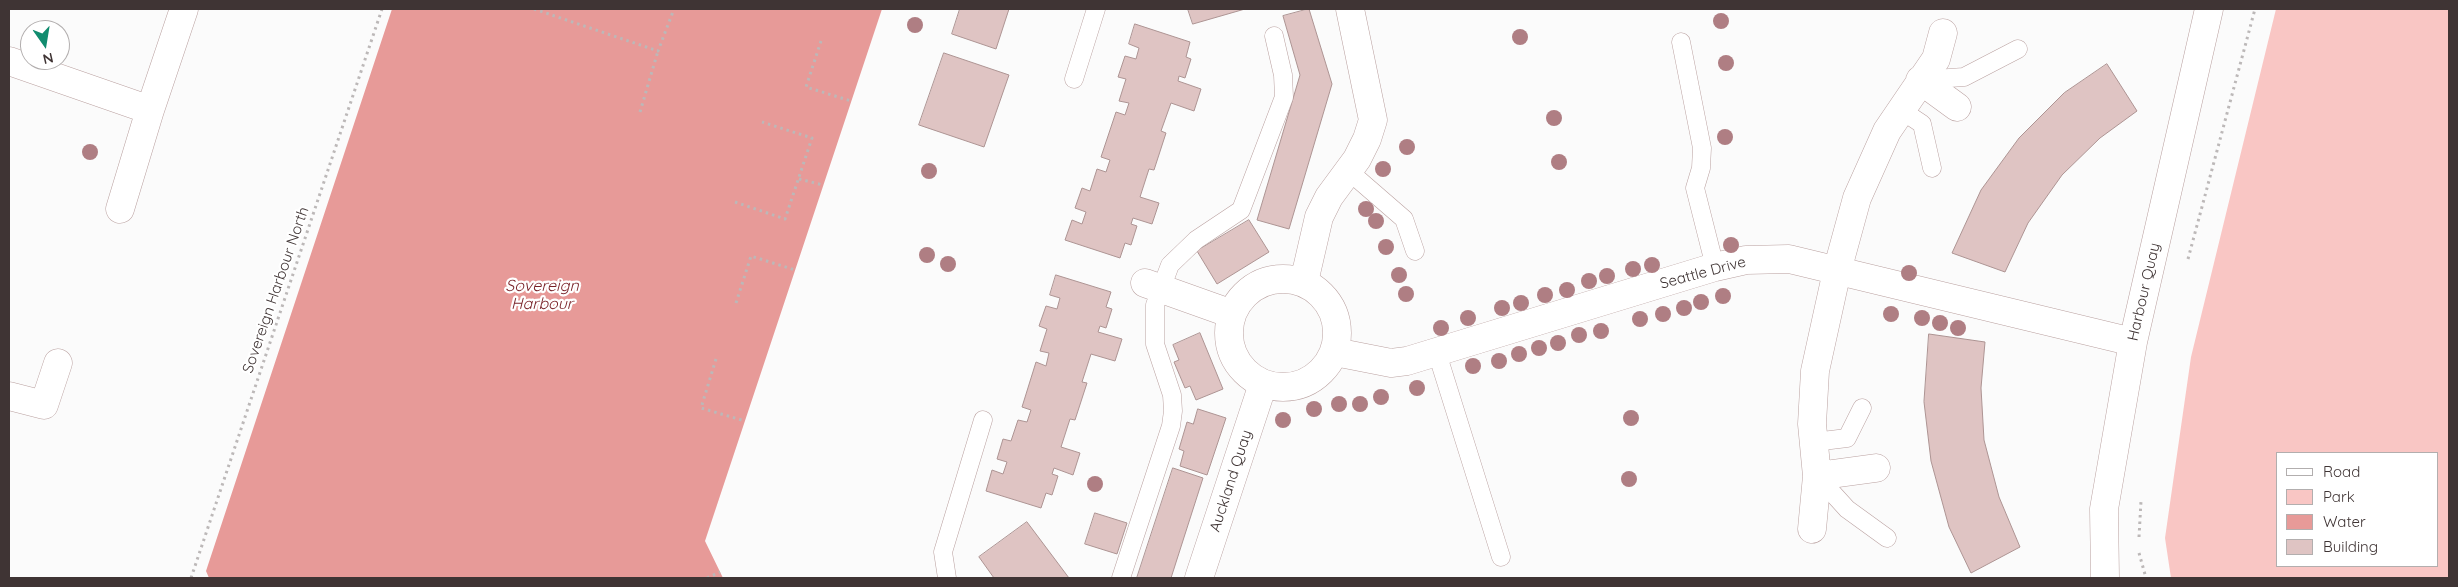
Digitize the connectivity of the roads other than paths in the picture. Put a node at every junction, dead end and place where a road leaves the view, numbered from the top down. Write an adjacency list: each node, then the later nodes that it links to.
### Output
1 (184, 9): 13 (street)
2 (1096, 9): 10 (lane)
3 (1350, 9): 16 (street)
4 (2209, 9): 24 (street, Harbour Quay)
5 (1943, 33): 11 (street)
6 (1274, 36): 22 (lane)
7 (1681, 42): 19 (lane)
8 (2018, 49): 11 (lane)
9 (9, 61): 13 (street)
10 (1074, 79)
11 (1920, 80): 12 (street); 14 (street)
12 (1958, 107)
13 (150, 110): 17 (street)
14 (1901, 110): 15 (lane); 20 (street)
15 (1932, 168)
16 (1347, 173): 18 (lane); 21 (street)
17 (120, 209)
18 (1415, 251)
19 (1715, 267): 20 (street, Seattle Drive); 26 (street, Seattle Drive)
20 (1837, 271): 24 (street, Seattle Drive); 32 (street)
21 (1304, 282): 23 (street); 25 (street)
22 (1152, 286): 23 (street); 39 (lane)
23 (1232, 314): 28 (street)
24 (2132, 342): 41 (street, Harbour Quay)
25 (1335, 352): 26 (street, Seattle Drive); 28 (street)
26 (1437, 352): 37 (lane)
27 (58, 363): 29 (street)
28 (1263, 384): 40 (street, Auckland Quay)
29 (9, 396)
30 (1862, 408): 32 (lane)
31 (983, 420): 38 (lane)
32 (1814, 442): 34 (street)
33 (1876, 468): 34 (street)
34 (1817, 476): 35 (street); 36 (lane)
35 (1812, 529)
36 (1887, 538)
37 (1501, 557)
38 (947, 578)
39 (1121, 578)
40 (1199, 578)
41 (2105, 578)

